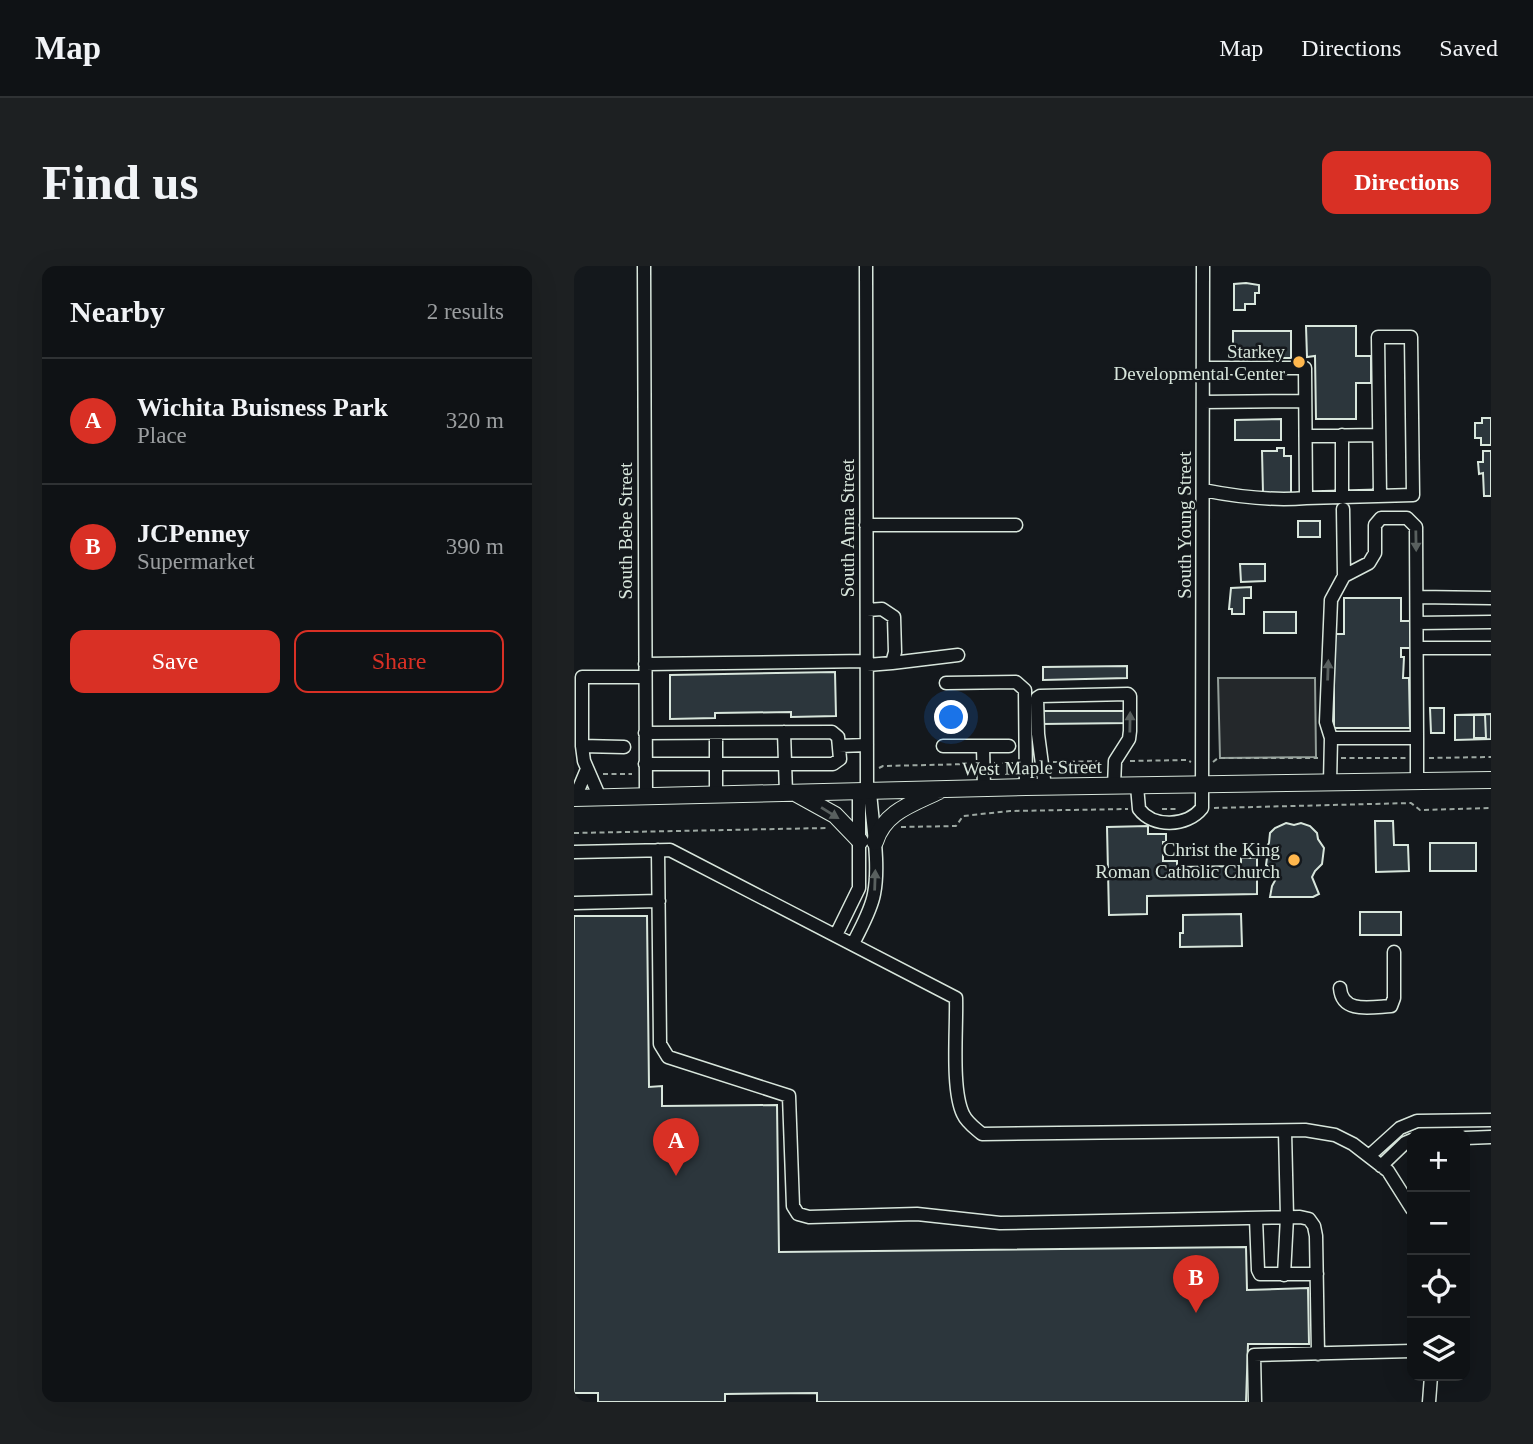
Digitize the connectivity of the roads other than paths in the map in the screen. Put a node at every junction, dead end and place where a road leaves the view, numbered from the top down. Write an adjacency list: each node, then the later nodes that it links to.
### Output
1 (644, 266): 27 (street, South Bebe Street)
2 (866, 266): 14 (street, South Anna Street)
3 (1203, 266): 4 (street, South Young Street)
4 (1203, 368): 5 (street, South Young Street); 6 (street)
5 (1203, 401): 6 (street); 10 (street, South Young Street)
6 (1306, 401): 9 (street)
7 (1342, 435): 8 (street); 9 (street); 13 (street)
8 (1379, 435): 11 (street); 11 (street)
9 (1306, 436): 12 (street)
10 (1203, 490): 12 (street); 48 (street, South Young Street)
11 (1380, 496): 13 (street)
12 (1306, 498): 13 (street)
13 (1343, 503): 16 (street)
14 (866, 525): 15 (street); 19 (street, South Anna Street)
15 (1016, 525)
16 (1344, 576): 17 (street, one-way to 17); 32 (street, one-way to 16)
17 (1417, 597): 18 (street); 21 (street)
18 (1491, 598)
19 (867, 610): 25 (street, South Anna Street); 26 (street)
20 (1491, 622): 21 (street)
21 (1417, 623): 22 (street)
22 (1417, 648): 23 (street); 33 (street)
23 (1491, 648)
24 (958, 655): 26 (street)
25 (867, 663): 26 (street); 27 (street); 34 (street, South Anna Street)
26 (892, 663)
27 (645, 670): 30 (street, South Bebe Street); 35 (street)
28 (946, 683): 51 (street)
29 (784, 732): 31 (street); 39 (street); 43 (street)
30 (645, 733): 31 (street); 41 (street, South Bebe Street)
31 (716, 733): 42 (street)
32 (1331, 738): 33 (street); 47 (street)
33 (1417, 738): 46 (street)
34 (867, 745): 39 (street); 55 (street, South Anna Street)
35 (582, 746): 38 (street); 44 (street)
36 (983, 746): 37 (street); 40 (street); 53 (street)
37 (1009, 746)
38 (624, 747)
39 (839, 747): 43 (street)
40 (943, 747)
41 (645, 764): 42 (street); 58 (street, South Bebe Street)
42 (716, 764): 43 (street); 57 (street)
43 (785, 764): 56 (street)
44 (587, 769): 59 (street); 60 (street)
45 (1491, 780): 46 (main road, West Maple Street)
46 (1417, 781): 47 (main road, West Maple Street)
47 (1330, 783): 48 (main road, West Maple Street)
48 (1202, 785): 50 (main road, West Maple Street); 50 (street, South Young Street)
49 (1114, 786): 50 (main road, West Maple Street); 52 (main road, West Maple Street); 52 (street, one-way to 52)
50 (1137, 786)
51 (1026, 787): 52 (main road, West Maple Street); 53 (main road, West Maple Street)
52 (1045, 787)
53 (984, 788): 54 (main road, West Maple Street)
54 (943, 789): 55 (main road, West Maple Street); 61 (main road)
55 (866, 791): 56 (main road, West Maple Street); 61 (street, South Anna Street)
56 (790, 793): 57 (main road, West Maple Street); 61 (main road, one-way to 61)
57 (716, 794): 58 (main road, West Maple Street)
58 (646, 796): 60 (main road, West Maple Street)
59 (575, 798): 60 (main road, West Maple Street)
60 (600, 798)
61 (868, 841): 66 (street); 67 (street, one-way to 61)
62 (658, 850): 63 (street); 64 (street); 66 (street)
63 (574, 852)
64 (659, 901): 65 (street); 79 (street)
65 (574, 903)
66 (836, 935): 67 (street)
67 (853, 944): 71 (street)
68 (1394, 952): 69 (street)
69 (1340, 988)
70 (1491, 1120): 75 (street)
71 (1285, 1131): 75 (street); 78 (street)
72 (1491, 1137): 73 (street)
73 (1470, 1138)
74 (1407, 1142): 76 (street)
75 (1368, 1156): 76 (street)
76 (1381, 1166): 77 (street)
77 (1407, 1201)
78 (1287, 1217): 79 (street); 80 (street); 81 (street)
79 (1256, 1218): 81 (street)
80 (1317, 1274): 81 (street); 83 (street)
81 (1284, 1275)
82 (1407, 1352): 83 (street)
83 (1318, 1354): 85 (street)
84 (1431, 1381): 86 (street)
85 (1255, 1402)
86 (1429, 1402)

